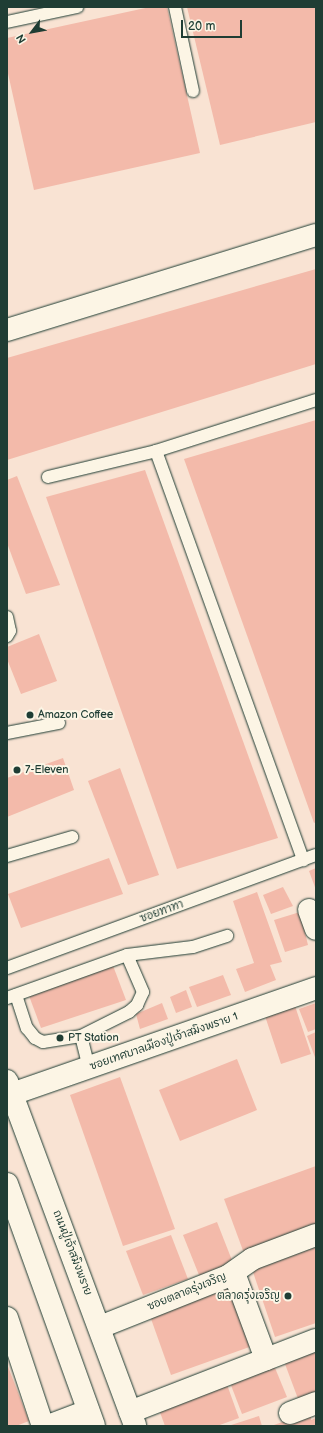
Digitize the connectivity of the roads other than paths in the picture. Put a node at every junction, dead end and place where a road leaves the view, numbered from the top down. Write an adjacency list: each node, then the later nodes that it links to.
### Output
1 (77, 7): 3 (lane)
2 (175, 7): 4 (lane)
3 (7, 22)
4 (192, 92)
5 (316, 236): 6 (street)
6 (7, 330)
7 (316, 400): 8 (lane)
8 (156, 451): 9 (lane); 17 (lane)
9 (48, 477)
10 (7, 617): 11 (lane)
11 (7, 636)
12 (58, 723): 13 (lane)
13 (7, 734)
14 (72, 837): 16 (lane)
15 (316, 855): 17 (lane, ซอยทาทา)
16 (7, 856)
17 (303, 860): 20 (lane, ซอยทาทา)
18 (227, 936): 19 (lane)
19 (128, 955): 22 (lane); 23 (lane)
20 (7, 968)
21 (316, 988): 24 (street, ซอยเทศบาลเมืองปู่เจ้าสมิงพราย 1)
22 (11, 996): 23 (lane)
23 (81, 1036): 24 (lane)
24 (89, 1068): 25 (street, ซอยเทศบาลเมืองปู่เจ้าสมิงพราย 1)
25 (9, 1090): 30 (street, ถนนปู่เจ้าสมิงพราย)
26 (7, 1184): 35 (street)
27 (316, 1235): 28 (street, ซอยตลาดรุ่งเจริญ)
28 (234, 1273): 30 (street, ซอยตลาดรุ่งเจริญ); 32 (street)
29 (7, 1318): 37 (street)
30 (100, 1327): 36 (street, ถนนปู่เจ้าสมิงพราย)
31 (316, 1340): 32 (street)
32 (266, 1359): 36 (street)
33 (316, 1403): 34 (street)
34 (290, 1413)
35 (91, 1418): 38 (street)
36 (133, 1419)
37 (43, 1426)
38 (48, 1426)

